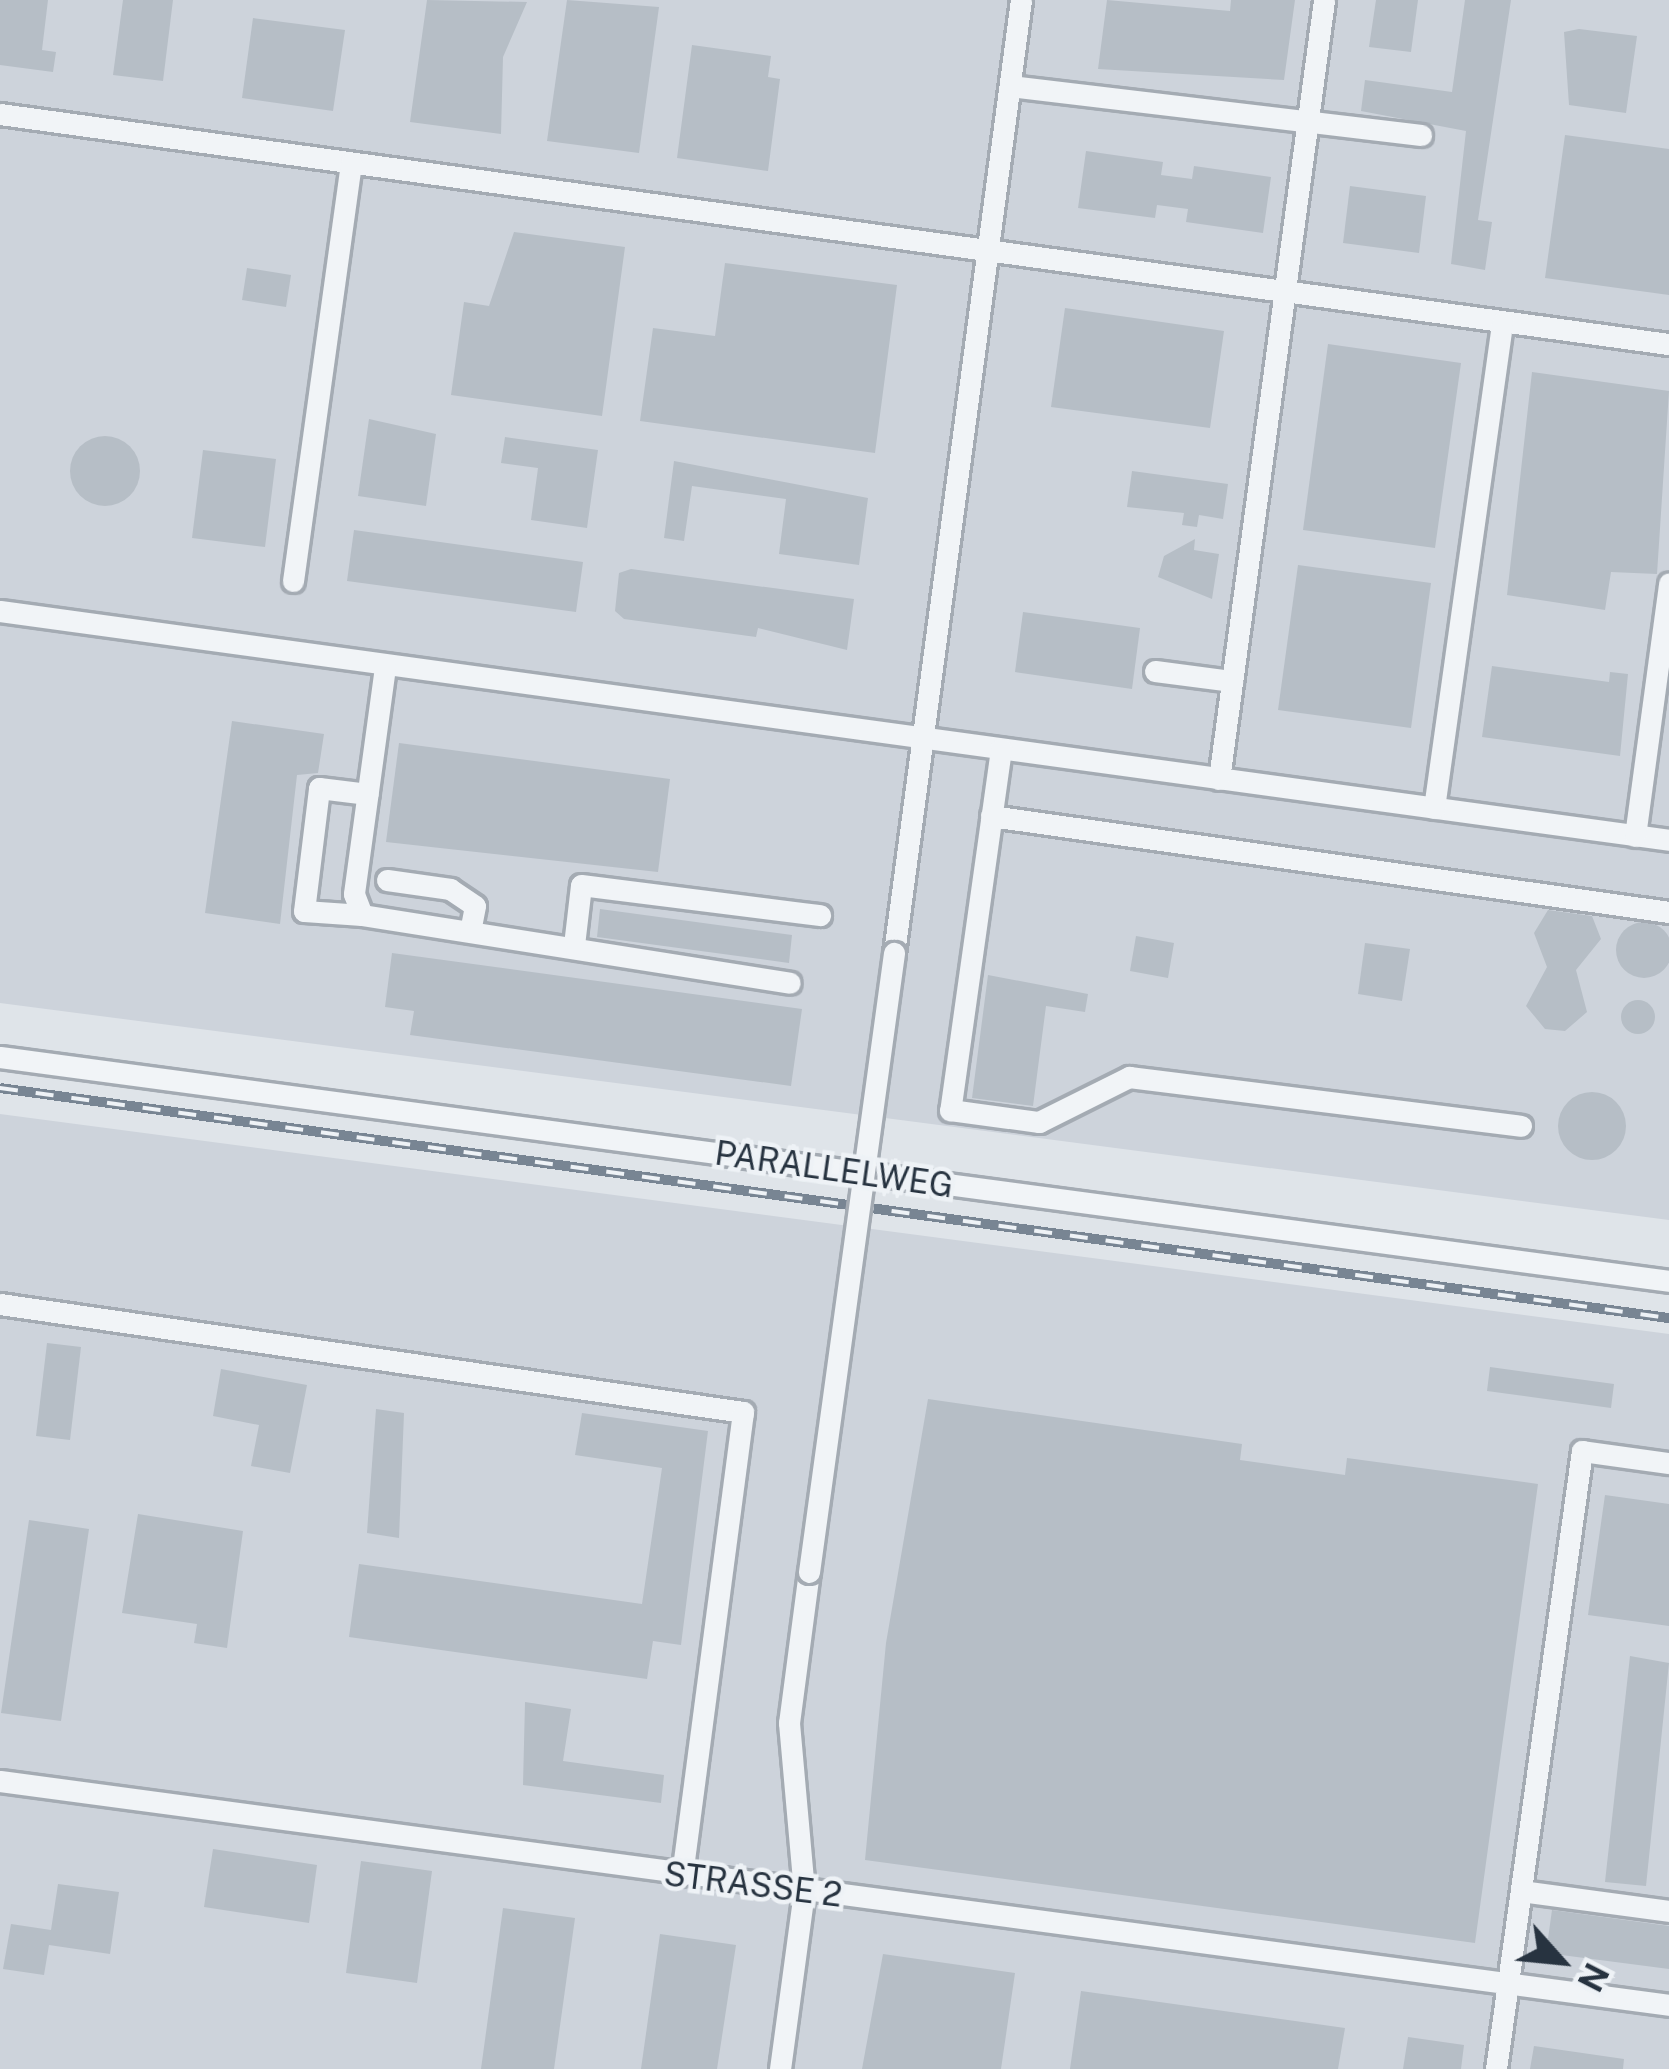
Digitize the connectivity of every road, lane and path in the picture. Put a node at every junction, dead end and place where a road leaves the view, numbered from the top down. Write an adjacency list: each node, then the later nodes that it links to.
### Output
1 (1021, 0): 3 (street)
2 (1324, 0): 5 (street)
3 (1010, 86): 5 (street); 8 (street)
4 (0, 114): 7 (street)
5 (1306, 119): 6 (street); 9 (street)
6 (1421, 135)
7 (350, 163): 8 (street); 12 (street)
8 (989, 250): 9 (street); 18 (street)
9 (1282, 291): 10 (street); 17 (street)
10 (1502, 322): 11 (street); 22 (street)
11 (1669, 344)
12 (293, 581)
13 (1669, 583): 24 (street)
14 (0, 611): 15 (street)
15 (385, 667): 18 (street); 21 (street)
16 (1155, 671): 17 (street)
17 (1232, 681): 20 (street)
18 (925, 739): 19 (street); 41 (street, bridge)
19 (1001, 749): 20 (street); 23 (street)
20 (1220, 779): 22 (street)
21 (368, 794): 28 (street); 28 (street)
22 (1434, 808): 24 (street)
23 (991, 816): 27 (street); 34 (street)
24 (1635, 836): 25 (street)
25 (1669, 840)
26 (387, 880): 30 (street)
27 (1669, 912)
28 (362, 915): 30 (street)
29 (820, 915): 31 (street)
30 (470, 932): 31 (street)
31 (574, 945): 32 (street)
32 (790, 982)
33 (0, 1058): 35 (street, PARALLELWEG)
34 (1521, 1126)
35 (1669, 1281)
36 (0, 1304): 39 (street)
37 (1669, 1463): 40 (street)
38 (0, 1781): 39 (street, STRASSE 2)
39 (682, 1876): 41 (street, STRASSE 2)
40 (1520, 1891): 42 (street); 43 (street)
41 (804, 1892): 43 (street, STRASSE 2); 45 (street)
42 (1669, 1911)
43 (1508, 1981): 44 (street, STRASSE 2); 46 (street)
44 (1669, 2005)
45 (780, 2069)
46 (1496, 2069)

